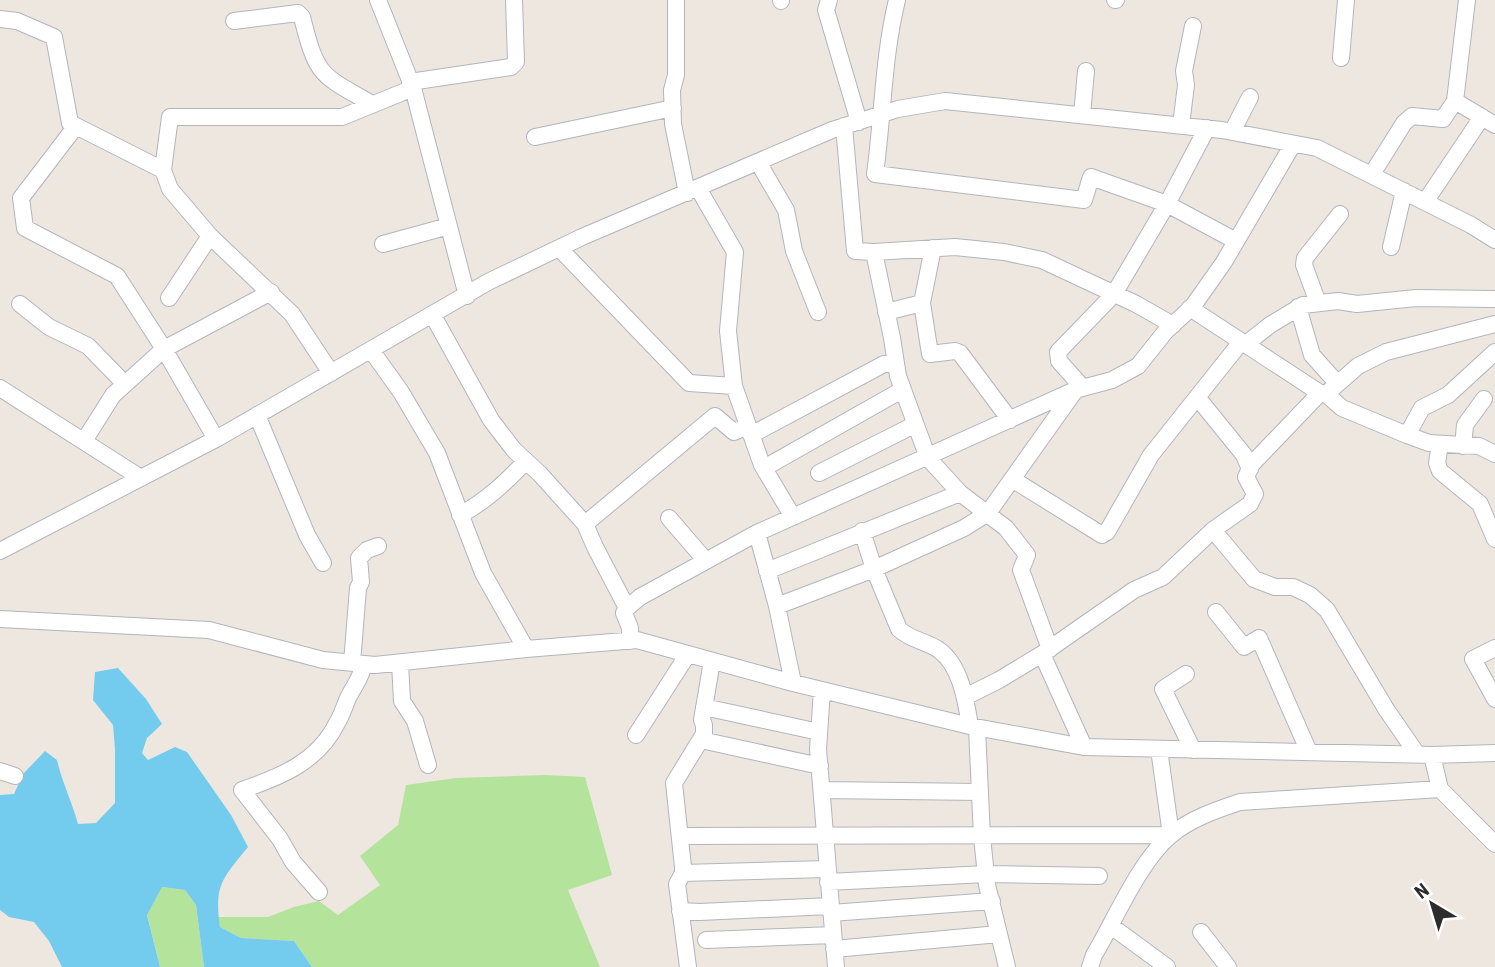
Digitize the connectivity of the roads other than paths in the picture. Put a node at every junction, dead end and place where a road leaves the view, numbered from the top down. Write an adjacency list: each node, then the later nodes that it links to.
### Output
1 (378, 0): 13 (street)
2 (514, 0): 13 (street)
3 (676, 0): 17 (street)
4 (829, 0): 21 (street)
5 (897, 0): 18 (street)
6 (1343, 0): 11 (street)
7 (1467, 0): 15 (street)
8 (0, 19): 23 (street)
9 (234, 21): 16 (street)
10 (1193, 26): 22 (street)
11 (1341, 58)
12 (1086, 71): 19 (street)
13 (412, 85): 16 (street); 36 (street)
14 (1250, 97): 25 (street)
15 (1455, 101): 20 (street); 30 (street)
16 (372, 104): 29 (street)
17 (673, 108): 26 (street); 31 (street)
18 (883, 115): 19 (street); 21 (street); 34 (street)
19 (1082, 115): 22 (street)
20 (1488, 121): 33 (street)
21 (852, 124): 28 (street); 44 (street)
22 (1181, 125): 24 (street)
23 (76, 126): 29 (street); 61 (street)
24 (1207, 128): 25 (street); 34 (street)
25 (1232, 132): 27 (street)
26 (535, 137)
27 (1293, 144): 30 (street); 39 (street)
28 (758, 162): 31 (street); 55 (street)
29 (163, 170): 37 (street)
30 (1372, 174): 32 (street)
31 (692, 190): 42 (street); 67 (street)
32 (1404, 191): 33 (street); 41 (street)
33 (1425, 202): 38 (street)
34 (1167, 204): 39 (street); 46 (street)
35 (1340, 214): 52 (street)
36 (449, 226): 40 (street); 47 (street)
37 (210, 236): 45 (street); 48 (street)
38 (1495, 240)
39 (1236, 242): 54 (street)
40 (383, 244)
41 (1391, 247)
42 (559, 248): 47 (street); 67 (street)
43 (933, 248): 44 (street); 46 (street); 51 (street)
44 (874, 252): 56 (street)
45 (271, 292): 61 (street); 65 (street)
46 (1114, 294): 58 (street); 69 (street)
47 (467, 296): 57 (street)
48 (169, 298)
49 (1495, 299): 52 (street)
50 (20, 303): 66 (street)
51 (922, 303): 56 (street); 75 (street)
52 (1318, 303): 53 (street)
53 (1298, 307): 60 (street); 71 (street)
54 (1190, 308): 58 (street); 60 (street)
55 (818, 312)
56 (886, 312): 64 (street)
57 (432, 314): 62 (street); 86 (street)
58 (1172, 325): 69 (street)
59 (1493, 329): 71 (street)
60 (1243, 343): 71 (street); 72 (street)
61 (164, 349): 66 (street); 79 (street)
62 (371, 350): 65 (street); 95 (street)
63 (1495, 352): 78 (street)
64 (896, 363): 70 (street); 77 (street)
65 (331, 373): 74 (street)
66 (125, 384): 80 (street)
67 (734, 386): 77 (street)
68 (0, 388): 80 (street)
69 (1079, 389): 75 (street); 91 (street)
70 (902, 390): 76 (street); 87 (street)
71 (1327, 390): 78 (street); 88 (street)
72 (1197, 397): 88 (street); 91 (street)
73 (1484, 399): 82 (street)
74 (257, 415): 79 (street); 106 (street)
75 (1010, 420): 85 (street)
76 (914, 425): 84 (street); 85 (street)
77 (749, 431): 87 (street); 98 (street)
78 (1406, 435): 81 (street)
79 (216, 439): 90 (street)
80 (83, 441): 90 (street)
81 (1440, 444): 82 (street); 102 (street)
82 (1463, 446): 83 (street)
83 (1493, 448)
84 (852, 457): 89 (street); 92 (street)
85 (928, 458): 92 (street); 93 (street)
86 (526, 461): 95 (street); 98 (street)
87 (764, 468): 96 (street)
88 (1250, 469): 99 (street)
89 (820, 473)
90 (141, 478): 104 (street)
91 (1012, 479): 94 (street)
92 (866, 485): 96 (street)
93 (960, 493): 94 (street); 100 (street)
94 (988, 513): 107 (street); 116 (street)
95 (460, 515): 115 (street)
96 (793, 517): 101 (street)
97 (669, 518): 105 (street)
98 (586, 524): 110 (street)
99 (1213, 530): 116 (street); 136 (street)
100 (862, 531): 107 (street); 108 (street)
101 (757, 533): 105 (street); 108 (street)
102 (1495, 539)
103 (378, 546): 120 (street)
104 (0, 551)
105 (706, 561): 110 (street)
106 (323, 563)
107 (874, 569): 109 (street); 124 (street)
108 (767, 571): 109 (street)
109 (777, 606): 122 (street)
110 (627, 608): 113 (street)
111 (1216, 612): 134 (street)
112 (0, 620): 120 (street)
113 (629, 641): 115 (street); 117 (street)
114 (1495, 648): 125 (street)
115 (526, 649): 119 (street)
116 (1046, 652): 124 (street); 131 (street)
117 (688, 654): 118 (street); 129 (street)
118 (712, 661): 122 (street); 126 (street)
119 (400, 663): 120 (street); 137 (street)
120 (358, 664): 151 (street)
121 (1186, 674): 133 (street)
122 (793, 683): 123 (street)
123 (822, 690): 127 (street); 128 (street)
124 (965, 697): 127 (street)
125 (1495, 699)
126 (704, 707): 128 (street); 130 (street)
127 (974, 727): 131 (street); 141 (street)
128 (819, 732): 138 (street)
129 (636, 735)
130 (701, 740): 138 (street); 143 (street)
131 (1084, 747): 132 (street)
132 (1159, 749): 133 (street); 142 (street)
133 (1193, 750): 134 (street)
134 (1309, 752): 136 (street)
135 (1495, 753): 136 (street)
136 (1425, 755): 139 (street)
137 (428, 765)
138 (821, 765): 140 (street)
139 (1440, 789): 142 (street); 146 (street)
140 (822, 790): 141 (street); 144 (street)
141 (980, 792): 145 (street)
142 (1171, 835): 145 (street); 155 (street)
143 (680, 836): 144 (street); 147 (street)
144 (825, 836): 145 (street); 149 (street)
145 (982, 837): 148 (street)
146 (1495, 844)
147 (683, 873): 149 (street); 154 (street)
148 (986, 874): 149 (street); 150 (street); 152 (street)
149 (828, 876): 153 (street)
150 (1099, 876)
151 (319, 892)
152 (992, 901): 153 (street); 157 (street)
153 (830, 909): 154 (street); 159 (street)
154 (680, 911): 160 (street)
155 (1111, 926): 164 (street); 165 (street)
156 (1201, 932): 166 (street)
157 (999, 934): 159 (street); 163 (street)
158 (706, 940): 159 (street)
159 (833, 942): 162 (street)
160 (688, 967)
161 (825, 967): 162 (street)
162 (836, 967)
163 (1007, 967)
164 (1090, 967)
165 (1167, 967)
166 (1228, 967)

